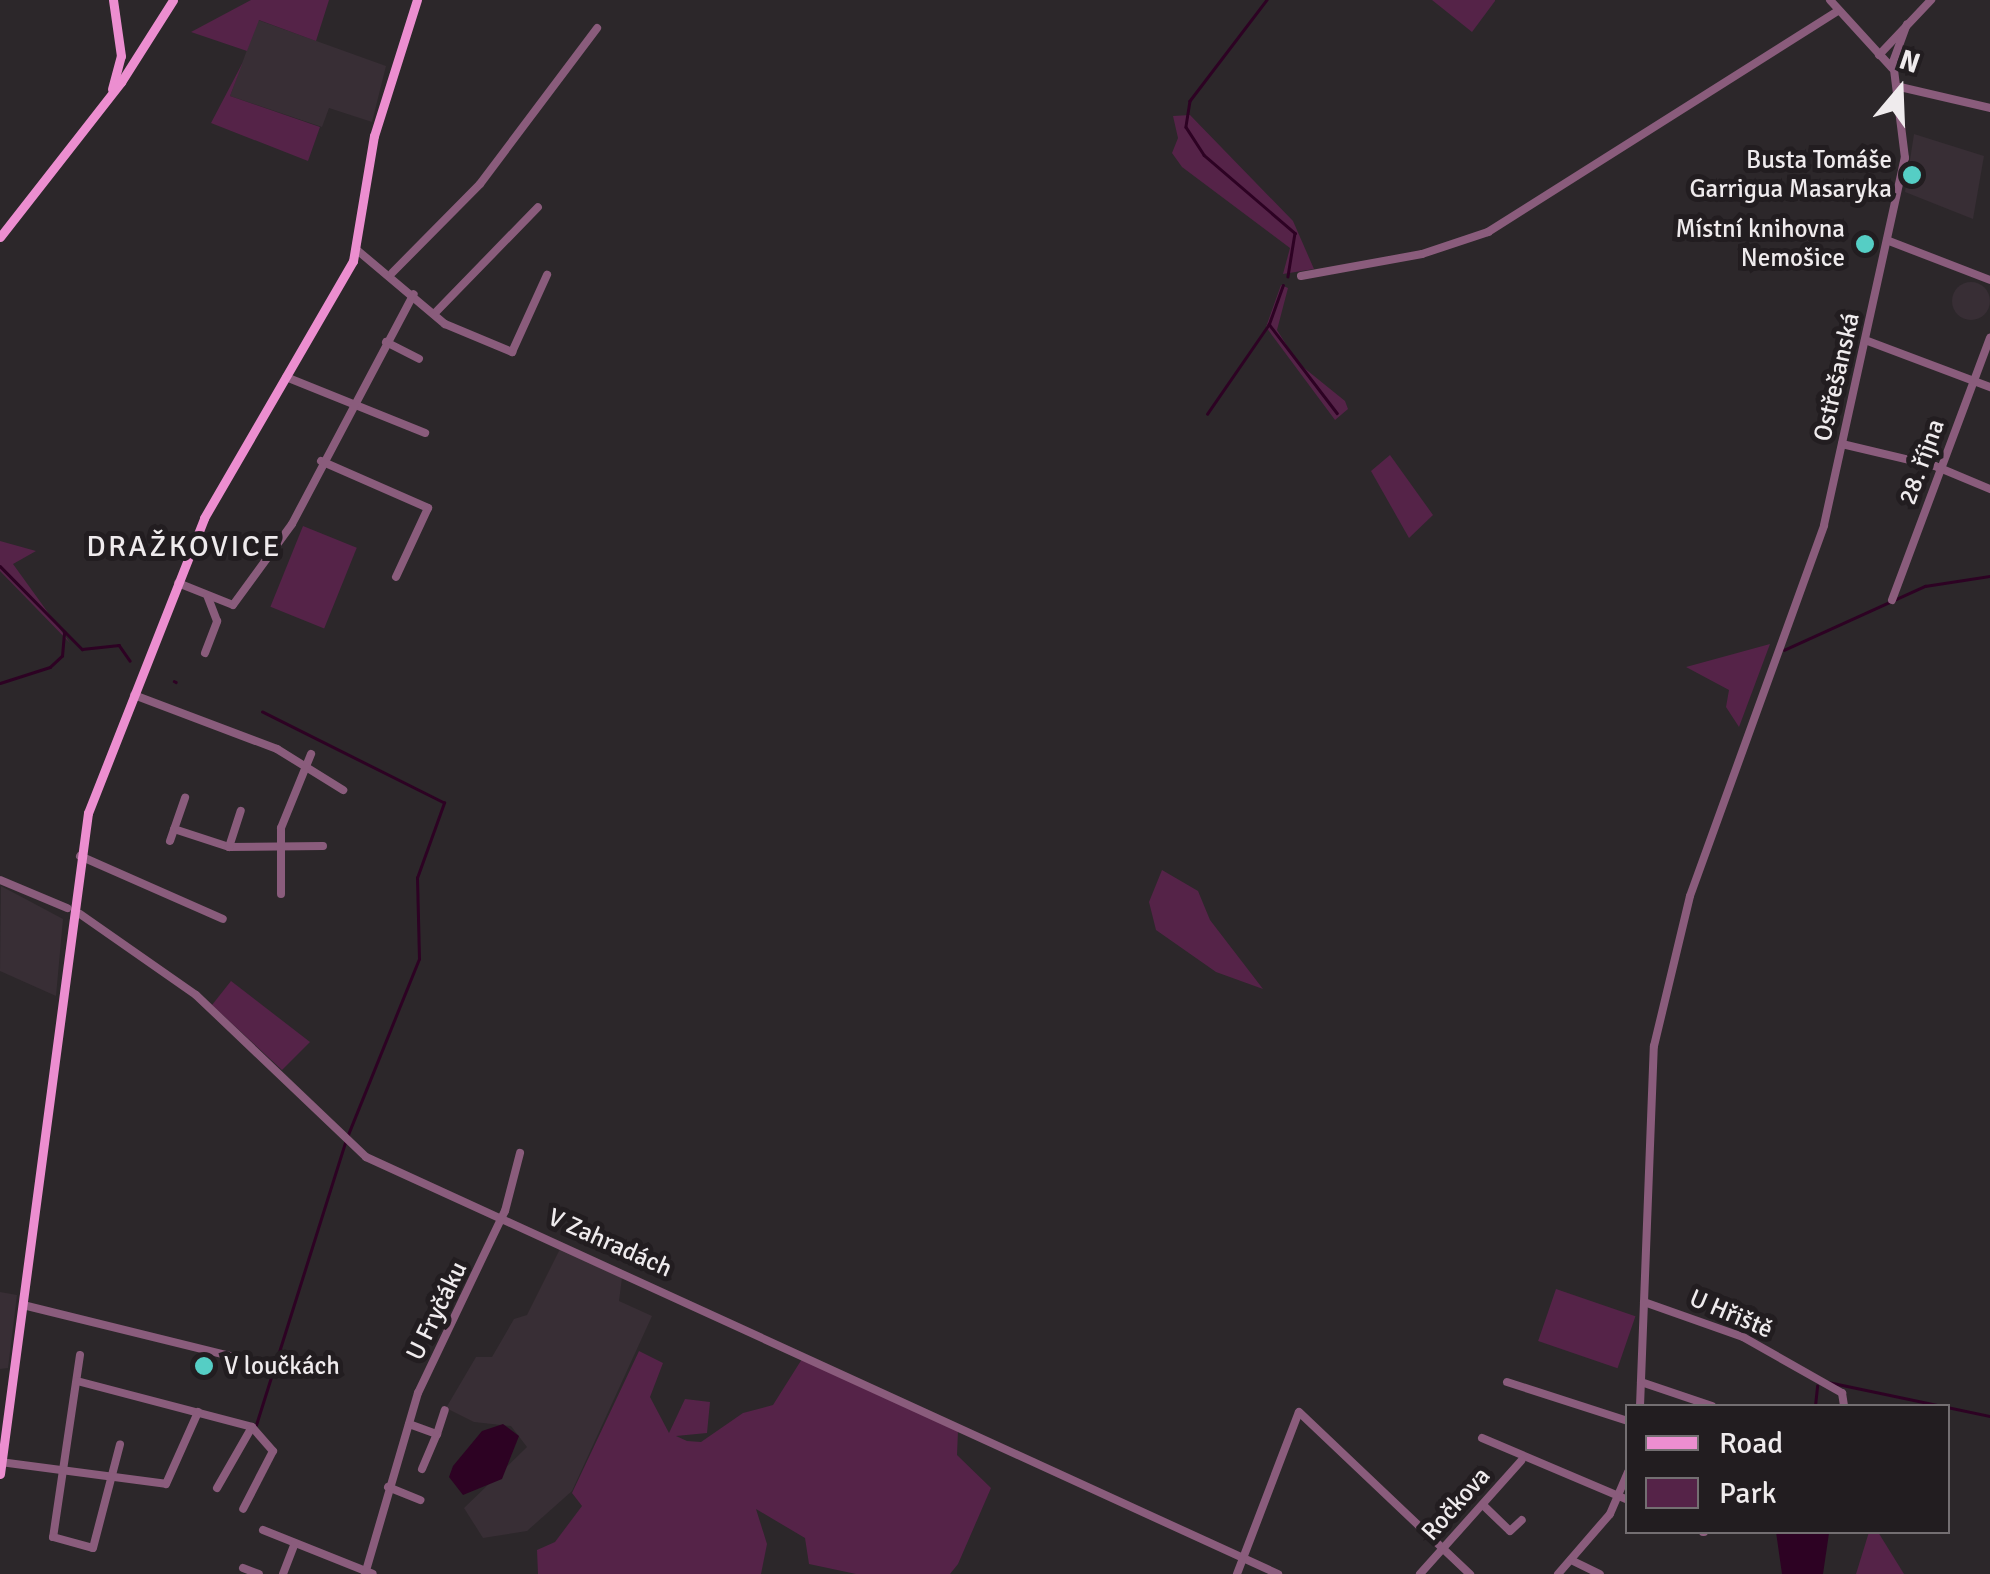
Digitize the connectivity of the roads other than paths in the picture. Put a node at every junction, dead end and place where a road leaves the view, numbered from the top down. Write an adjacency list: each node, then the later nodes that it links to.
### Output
1 (113, 0): 13 (main road)
2 (174, 0): 13 (main road)
3 (416, 0): 17 (main road)
4 (1830, 0): 6 (street)
5 (1931, 0): 7 (street)
6 (1838, 11): 9 (street); 20 (street)
7 (1907, 24): 9 (street); 10 (street)
8 (597, 28): 18 (street)
9 (1882, 50): 10 (street); 10 (street); 11 (street)
10 (1895, 51): 11 (street, Ostřešanská)
11 (1899, 84): 12 (street); 16 (street, Ostřešanská)
12 (1990, 108)
13 (102, 109): 15 (main road)
14 (538, 207): 23 (street)
15 (0, 238)
16 (1888, 241): 21 (street); 25 (street, Ostřešanská)
17 (357, 250): 18 (street); 28 (main road)
18 (392, 274): 22 (street)
19 (548, 276): 23 (street)
20 (1301, 276)
21 (1990, 280)
22 (414, 294): 23 (street); 26 (street)
23 (434, 314)
24 (1990, 338): 29 (street, 28. října)
25 (1866, 340): 29 (street); 33 (street, Ostřešanská)
26 (386, 342): 27 (street); 31 (street)
27 (420, 359)
28 (286, 377): 31 (street); 38 (main road)
29 (1974, 381): 30 (street); 35 (street, 28. října)
30 (1990, 387)
31 (350, 404): 32 (street); 34 (street)
32 (425, 433)
33 (1842, 444): 35 (street); 60 (street, Ostřešanská)
34 (320, 461): 37 (street); 39 (street)
35 (1941, 468): 36 (street); 40 (street, 28. října)
36 (1990, 489)
37 (396, 577)
38 (178, 583): 39 (street); 42 (main road)
39 (208, 597): 41 (street)
40 (1892, 600)
41 (205, 653)
42 (134, 695): 44 (street); 53 (main road)
43 (311, 754): 44 (street)
44 (303, 770): 45 (street); 50 (street)
45 (343, 790)
46 (185, 798): 48 (street)
47 (241, 811): 52 (street)
48 (174, 829): 49 (street); 52 (street)
49 (170, 841)
50 (280, 845): 51 (street); 52 (street); 55 (street)
51 (324, 846)
52 (229, 847)
53 (80, 856): 56 (main road); 57 (street)
54 (0, 880): 56 (street, V Zahradách)
55 (280, 894)
56 (73, 911): 59 (street, V Zahradách); 61 (main road)
57 (222, 919)
58 (520, 1153): 59 (street, U Fryčáku)
59 (503, 1216): 76 (street, U Fryčáku); 97 (street, V Zahradách)
60 (1644, 1302): 64 (street, U Hřiště); 68 (street, Ostřešanská)
61 (23, 1304): 63 (street); 72 (main road)
62 (80, 1354): 65 (street)
63 (234, 1356)
64 (1804, 1373): 66 (street); 71 (street, U Hřiště)
65 (77, 1380): 74 (street); 85 (street)
66 (1794, 1380)
67 (1507, 1382): 75 (street)
68 (1642, 1382): 69 (street, Ostřešanská); 70 (street)
69 (1640, 1404)
70 (1706, 1404)
71 (1844, 1404)
72 (5, 1408): 82 (main road)
73 (446, 1410): 78 (street)
74 (198, 1412): 77 (street); 86 (street)
75 (1625, 1419)
76 (409, 1424): 78 (street); 87 (street, U Fryčáku)
77 (252, 1426): 88 (street); 92 (street)
78 (436, 1434): 83 (street)
79 (1482, 1438): 81 (street)
80 (120, 1444): 86 (street)
81 (1521, 1460): 89 (street); 91 (street, Ročkova)
82 (1, 1462): 84 (main road); 85 (street)
83 (422, 1469)
84 (0, 1474)
85 (64, 1476): 86 (street); 86 (street)
86 (112, 1476)
87 (388, 1487): 90 (street); 100 (street, U Fryčáku)
88 (217, 1488)
89 (1624, 1499): 98 (street)
90 (420, 1500)
91 (1483, 1505): 93 (street); 96 (street, Ročkova)
92 (244, 1509)
93 (1522, 1520)
94 (263, 1530): 95 (street)
95 (294, 1543): 100 (street); 102 (street)
96 (1443, 1548): 97 (street); 105 (street, Ročkova); 106 (street)
97 (1242, 1558): 103 (street); 104 (street, V Zahradách)
98 (1571, 1560): 107 (street); 108 (street)
99 (244, 1568): 101 (street)
100 (368, 1573)
101 (259, 1574)
102 (283, 1574)
103 (1237, 1574)
104 (1278, 1574)
105 (1420, 1574)
106 (1470, 1574)
107 (1558, 1574)
108 (1600, 1574)

